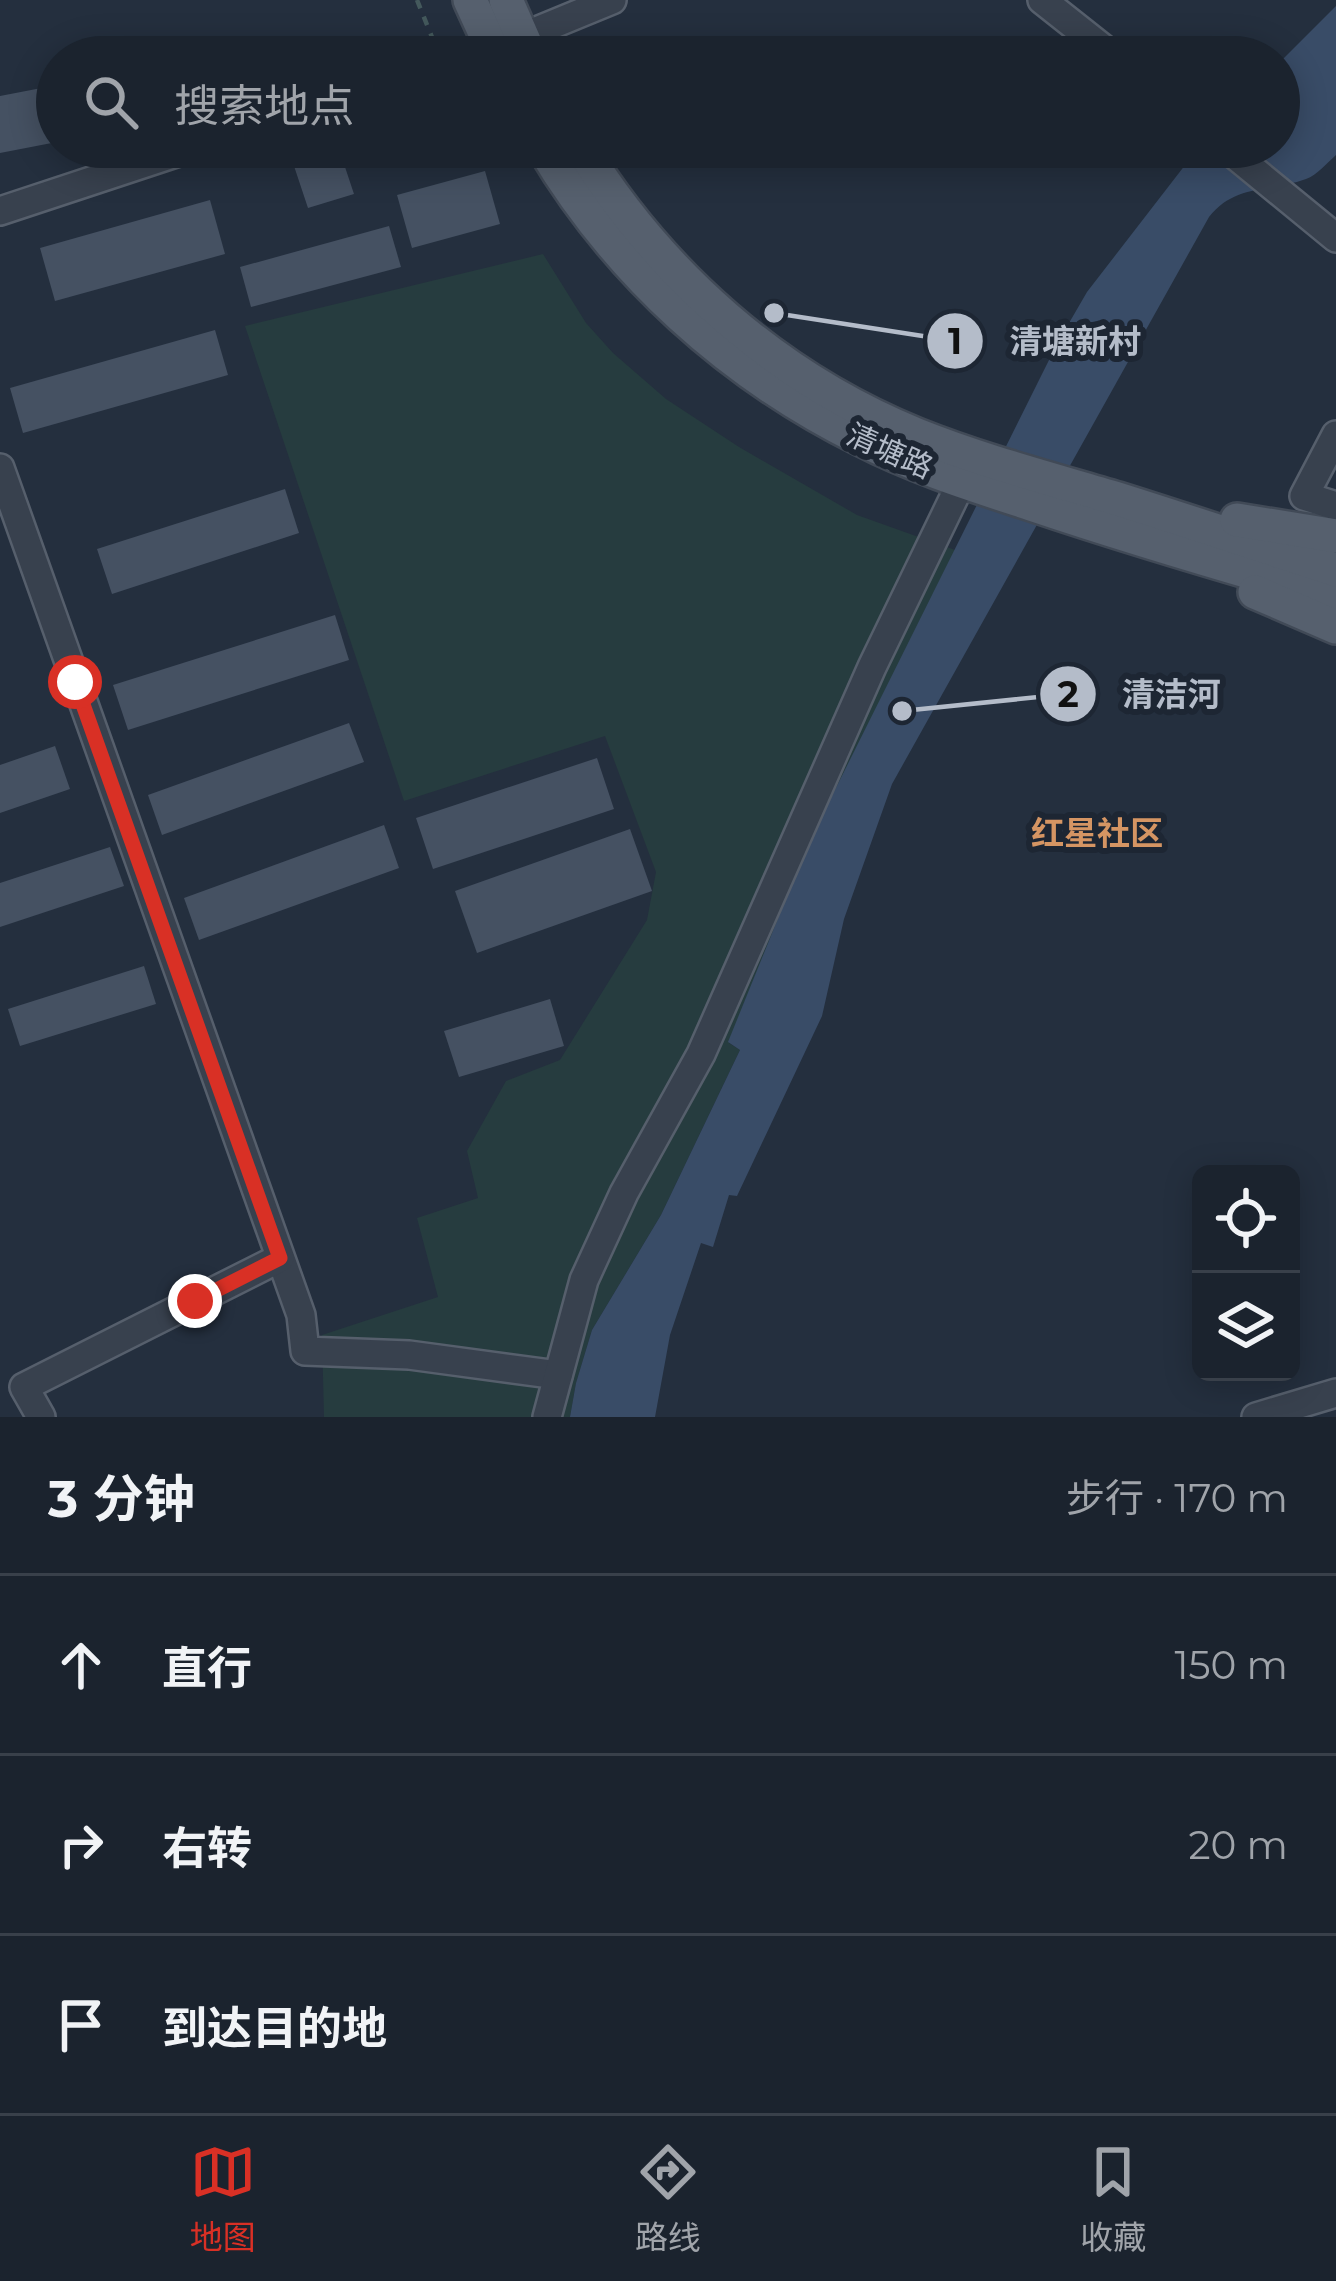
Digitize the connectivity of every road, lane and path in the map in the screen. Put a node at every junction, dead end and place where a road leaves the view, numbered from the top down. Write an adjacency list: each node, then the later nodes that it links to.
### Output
1 (417, 0): 6 (path)
2 (470, 0): 7 (main road)
3 (506, 0): 8 (main road)
4 (612, 0): 9 (street)
5 (1042, 0): 10 (street)
6 (432, 36)
7 (492, 36)
8 (502, 36)
9 (534, 36)
10 (1087, 36)
11 (131, 168): 15 (street)
12 (557, 168): 19 (main road, 清塘路)
13 (595, 168): 19 (main road, 清塘路)
14 (1250, 168): 16 (street)
15 (0, 212)
16 (1336, 238)
17 (1336, 435): 20 (street)
18 (0, 468): 26 (street)
19 (976, 476): 21 (main road, 清塘路); 27 (street)
20 (1336, 506)
21 (1128, 520): 22 (main road); 23 (main road, 清塘路); 24 (main road, 清塘路); 25 (main road)
22 (1336, 536)
23 (1336, 570)
24 (1336, 597)
25 (1336, 627)
26 (280, 1258): 27 (street); 29 (street)
27 (558, 1375): 30 (street)
28 (1336, 1393): 31 (street)
29 (41, 1417)
30 (547, 1417)
31 (1256, 1417)

